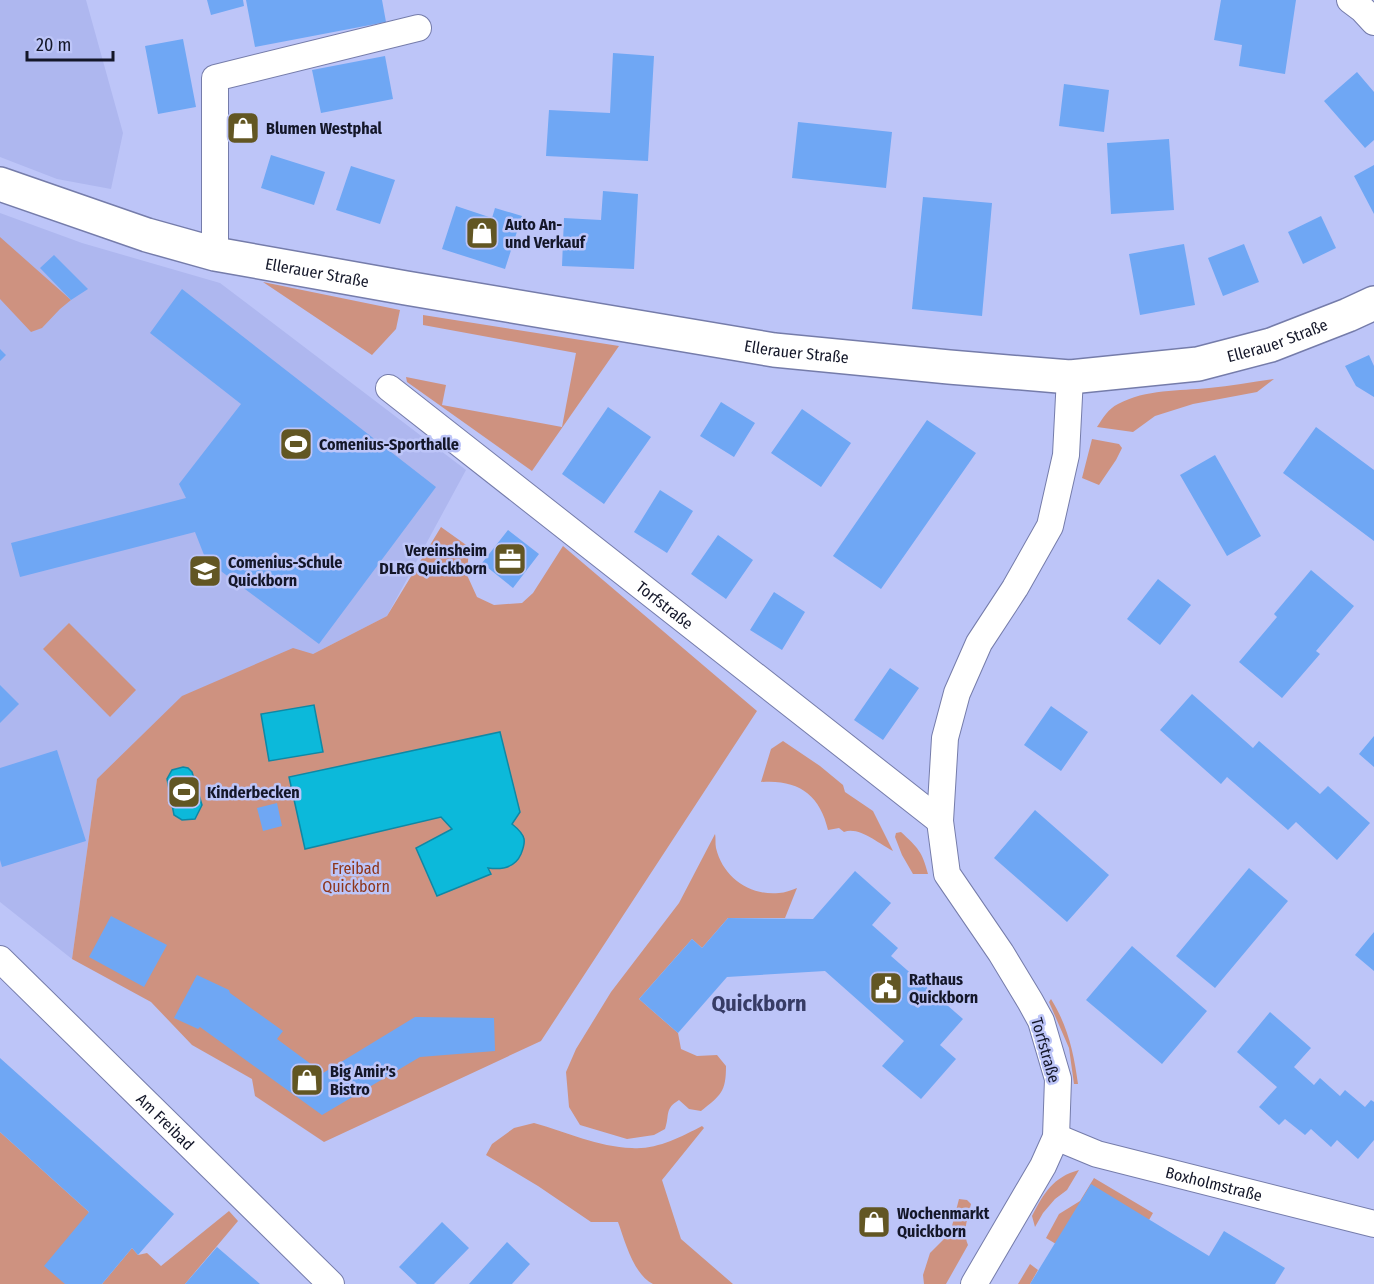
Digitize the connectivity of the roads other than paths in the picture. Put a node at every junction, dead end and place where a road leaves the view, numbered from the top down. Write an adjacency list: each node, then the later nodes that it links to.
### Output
1 (418, 28): 3 (street)
2 (0, 184): 3 (main road, Ellerauer Straße)
3 (215, 254): 5 (main road, Ellerauer Straße)
4 (1374, 303): 5 (main road, Ellerauer Straße)
5 (1070, 377): 7 (street, Torfstraße)
6 (389, 388): 7 (street, Torfstraße)
7 (940, 821): 9 (street, Torfstraße)
8 (0, 959): 11 (street, Am Freibad)
9 (1056, 1137): 10 (street, Boxholmstraße); 12 (street, Torfstraße)
10 (1374, 1224)
11 (332, 1284)
12 (974, 1284)

